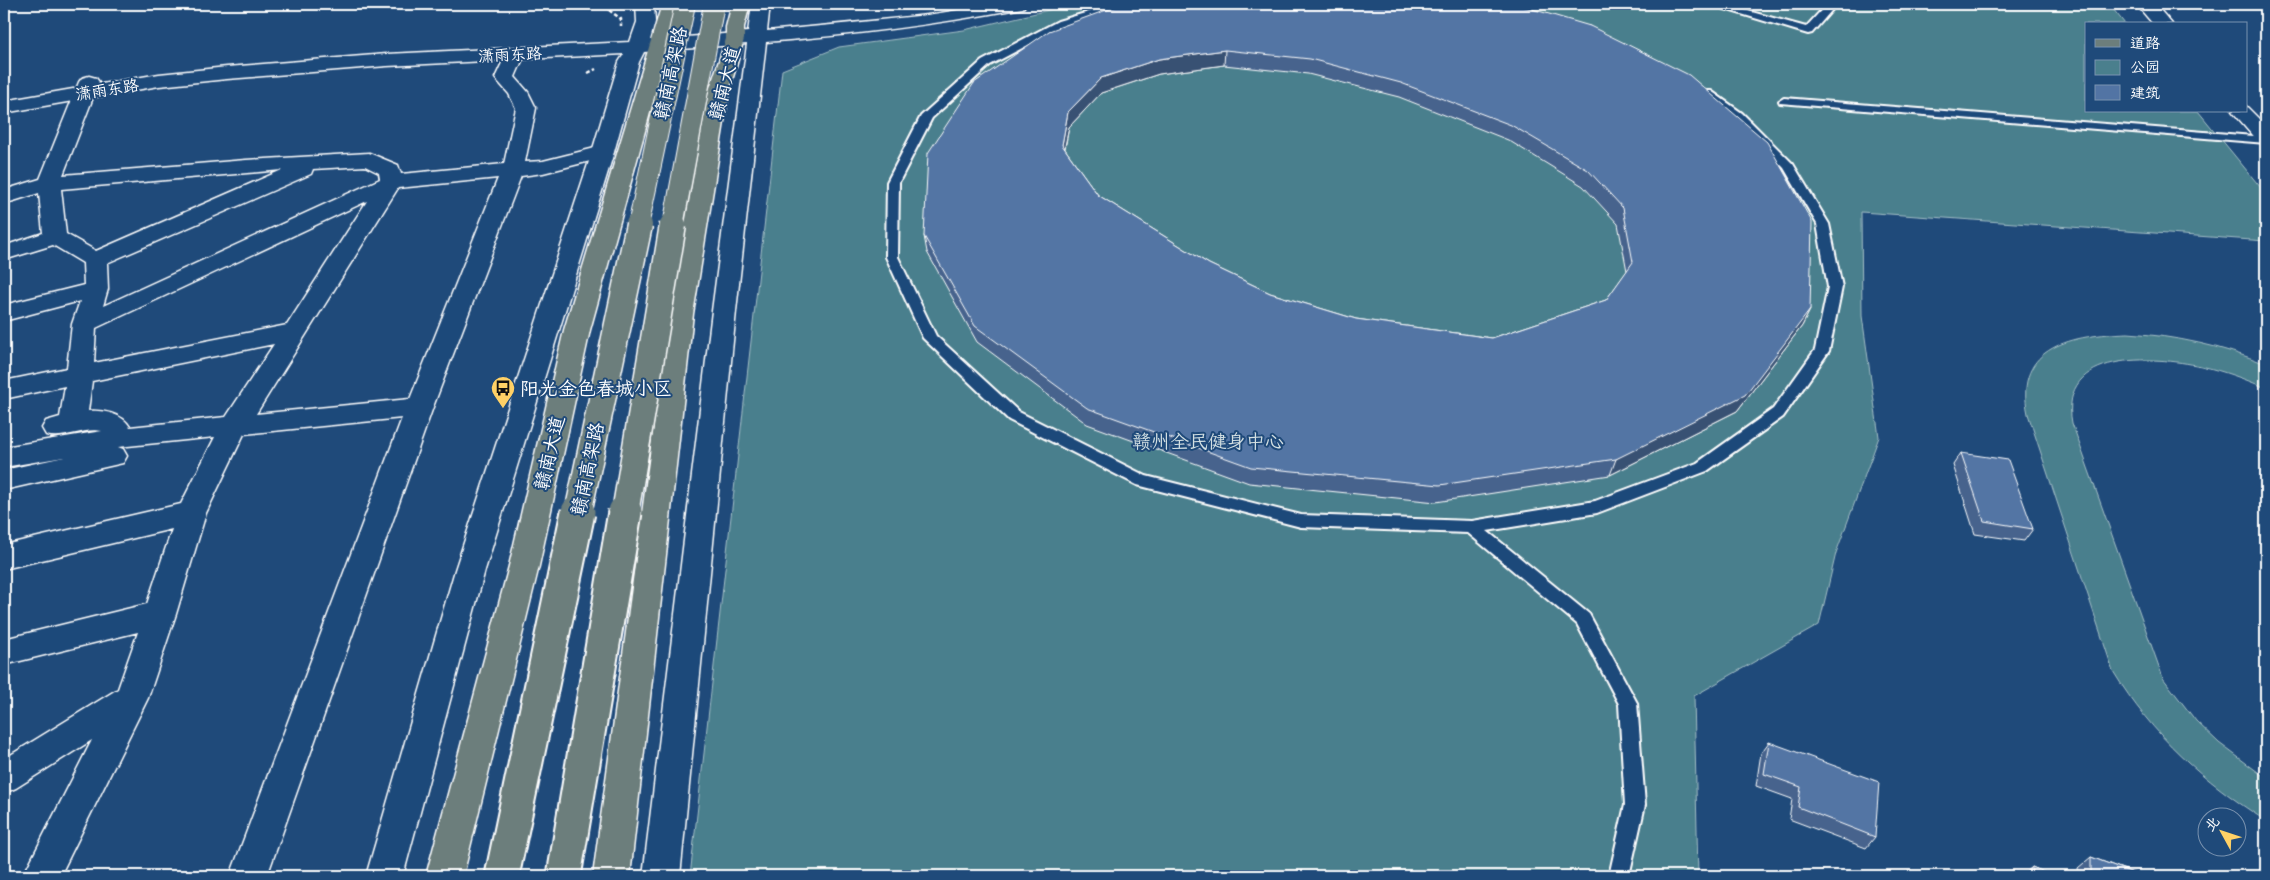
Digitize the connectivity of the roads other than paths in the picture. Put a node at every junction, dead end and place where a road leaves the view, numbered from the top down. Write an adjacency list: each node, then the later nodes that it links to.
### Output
1 (645, 4): 14 (street)
2 (671, 4): 14 (main road, 赣南大道)
3 (685, 4): 56 (main road, 赣南高架路, bridge)
4 (714, 4): 57 (main road, 赣南高架路, bridge)
5 (761, 4): 13 (street)
6 (969, 4): 13 (street, 潇雨东路)
7 (1017, 4): 13 (street, 潇雨东路)
8 (1126, 4): 46 (lane)
9 (1713, 4): 10 (lane)
10 (1832, 4)
11 (2145, 4): 12 (street)
12 (2170, 15)
13 (745, 27): 14 (street, 潇雨东路); 58 (main road, 赣南大道); 59 (street)
14 (651, 41): 15 (street, 潇雨东路); 16 (street, 潇雨东路); 25 (street); 55 (main road, 赣南大道)
15 (515, 54): 16 (street, 潇雨东路); 27 (street)
16 (87, 87): 19 (street, 潇雨东路); 21 (street, 潇雨东路); 29 (street)
17 (1699, 88): 46 (lane)
18 (2248, 95): 23 (street)
19 (4, 98)
20 (1784, 101): 24 (lane)
21 (4, 107)
22 (2243, 112): 24 (street)
23 (2266, 116)
24 (2266, 139)
25 (603, 152): 27 (street); 54 (street)
26 (321, 161): 28 (street); 29 (street); 33 (street)
27 (512, 171): 28 (street); 40 (street)
28 (391, 182): 36 (street); 37 (street)
29 (49, 183): 30 (street); 31 (street)
30 (4, 198)
31 (55, 237): 32 (street); 33 (street)
32 (4, 253)
33 (95, 260): 34 (street)
34 (96, 289): 35 (street); 36 (street)
35 (4, 313)
36 (84, 324): 38 (street)
37 (296, 331): 38 (street); 42 (street)
38 (80, 373): 39 (street); 41 (street)
39 (4, 390)
40 (420, 407): 42 (street); 53 (street)
41 (73, 423): 43 (street); 44 (street)
42 (236, 425): 43 (street); 44 (street); 45 (street)
43 (122, 437): 44 (street)
44 (7, 464)
45 (191, 513): 47 (street); 48 (street)
46 (1472, 527): 60 (lane)
47 (4, 557)
48 (160, 614): 49 (street); 50 (street)
49 (4, 652)
50 (131, 698): 51 (street); 52 (street)
51 (4, 777)
52 (41, 876)
53 (248, 876)
54 (384, 876)
55 (444, 876)
56 (502, 876)
57 (564, 876)
58 (611, 876)
59 (662, 876)
60 (1619, 876)

